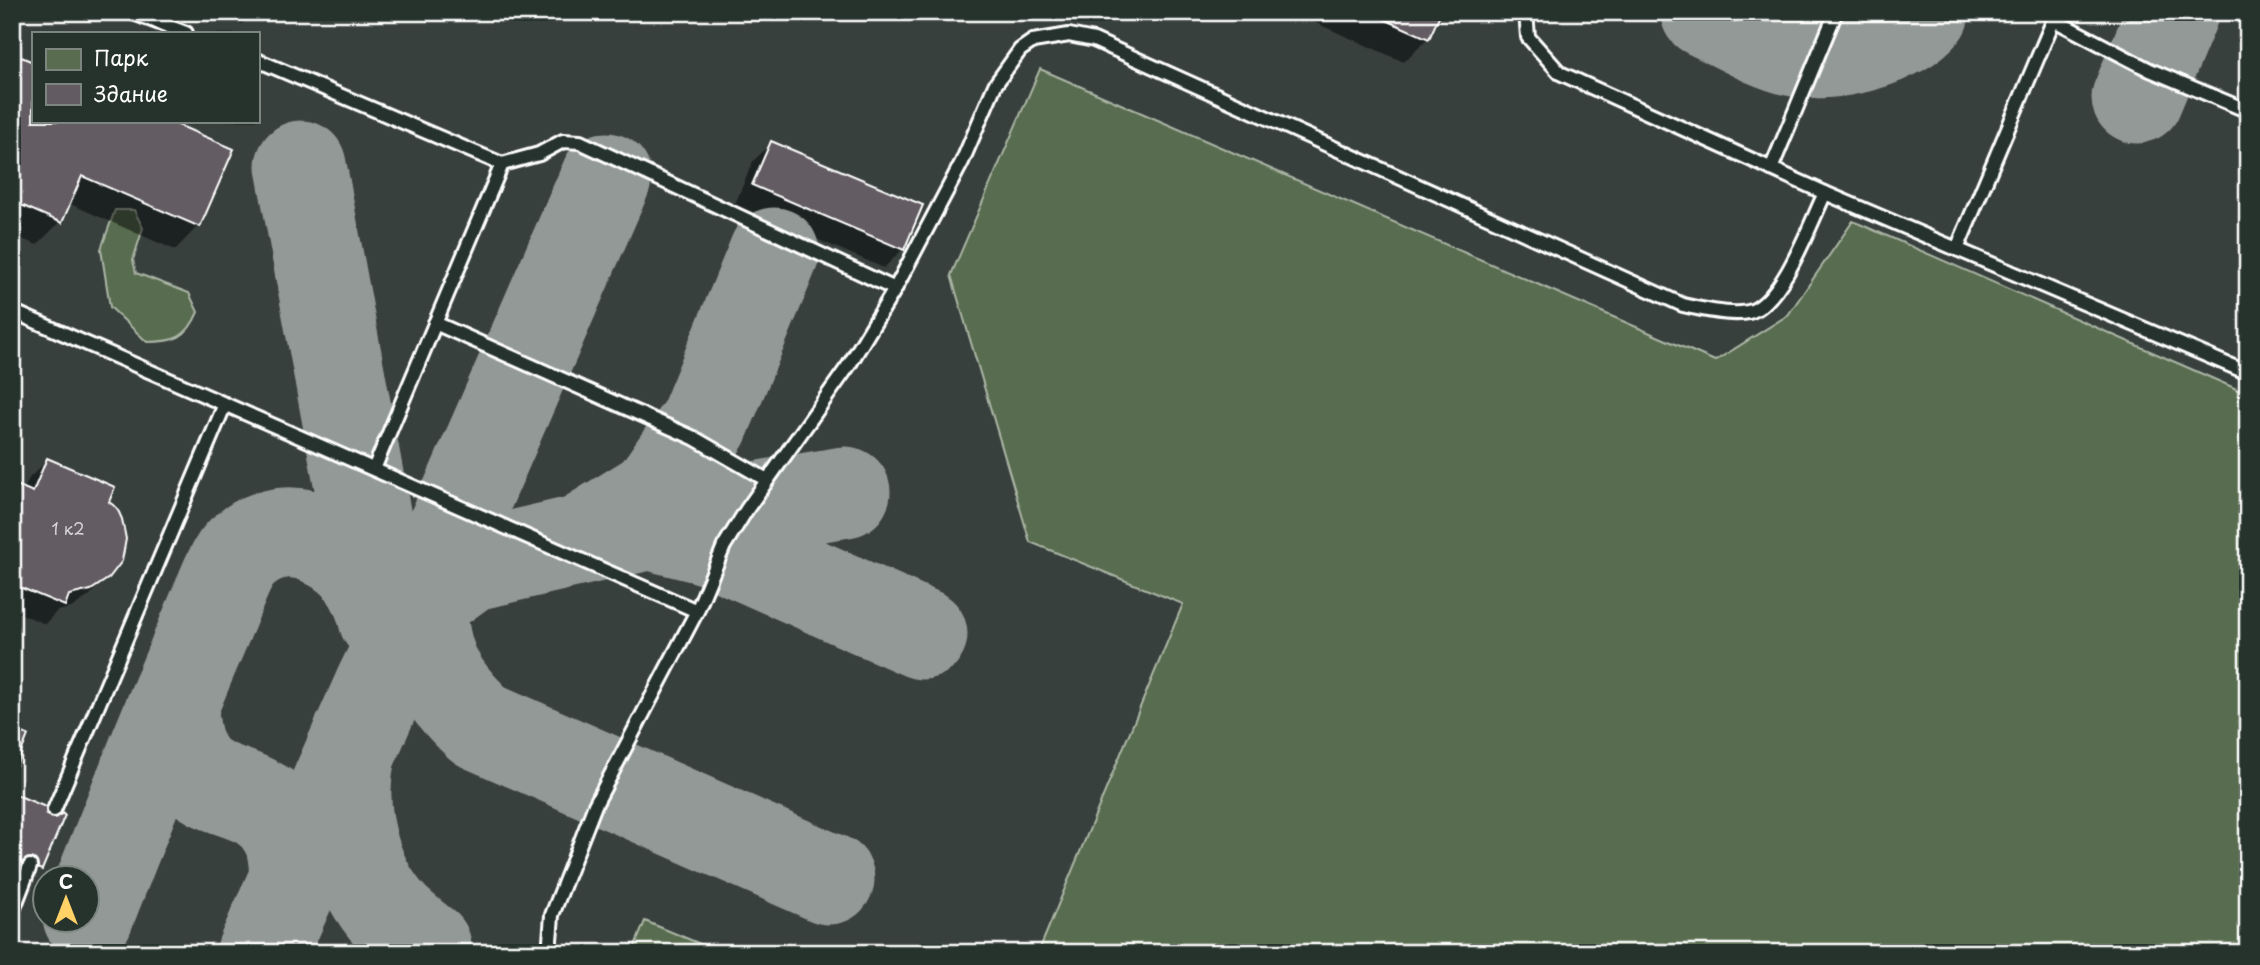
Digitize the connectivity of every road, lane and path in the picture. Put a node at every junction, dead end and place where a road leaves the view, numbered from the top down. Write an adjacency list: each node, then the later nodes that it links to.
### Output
1 (131, 12): 5 (lane)
2 (1526, 12): 9 (lane)
3 (1836, 12): 9 (lane)
4 (2055, 16): 7 (lane); 11 (lane)
5 (183, 32)
6 (259, 61): 8 (lane)
7 (2248, 111)
8 (502, 164): 12 (lane); 14 (lane)
9 (1771, 169): 10 (lane)
10 (1825, 193): 11 (lane); 12 (lane)
11 (1956, 249): 15 (lane)
12 (895, 289): 18 (lane)
13 (12, 312): 16 (lane)
14 (435, 323): 17 (lane); 18 (lane)
15 (2248, 373)
16 (225, 404): 17 (lane); 20 (lane)
17 (374, 469): 19 (lane)
18 (767, 480): 19 (lane)
19 (697, 611): 23 (lane)
20 (54, 810)
21 (30, 866): 22 (lane)
22 (12, 913)
23 (549, 953)

